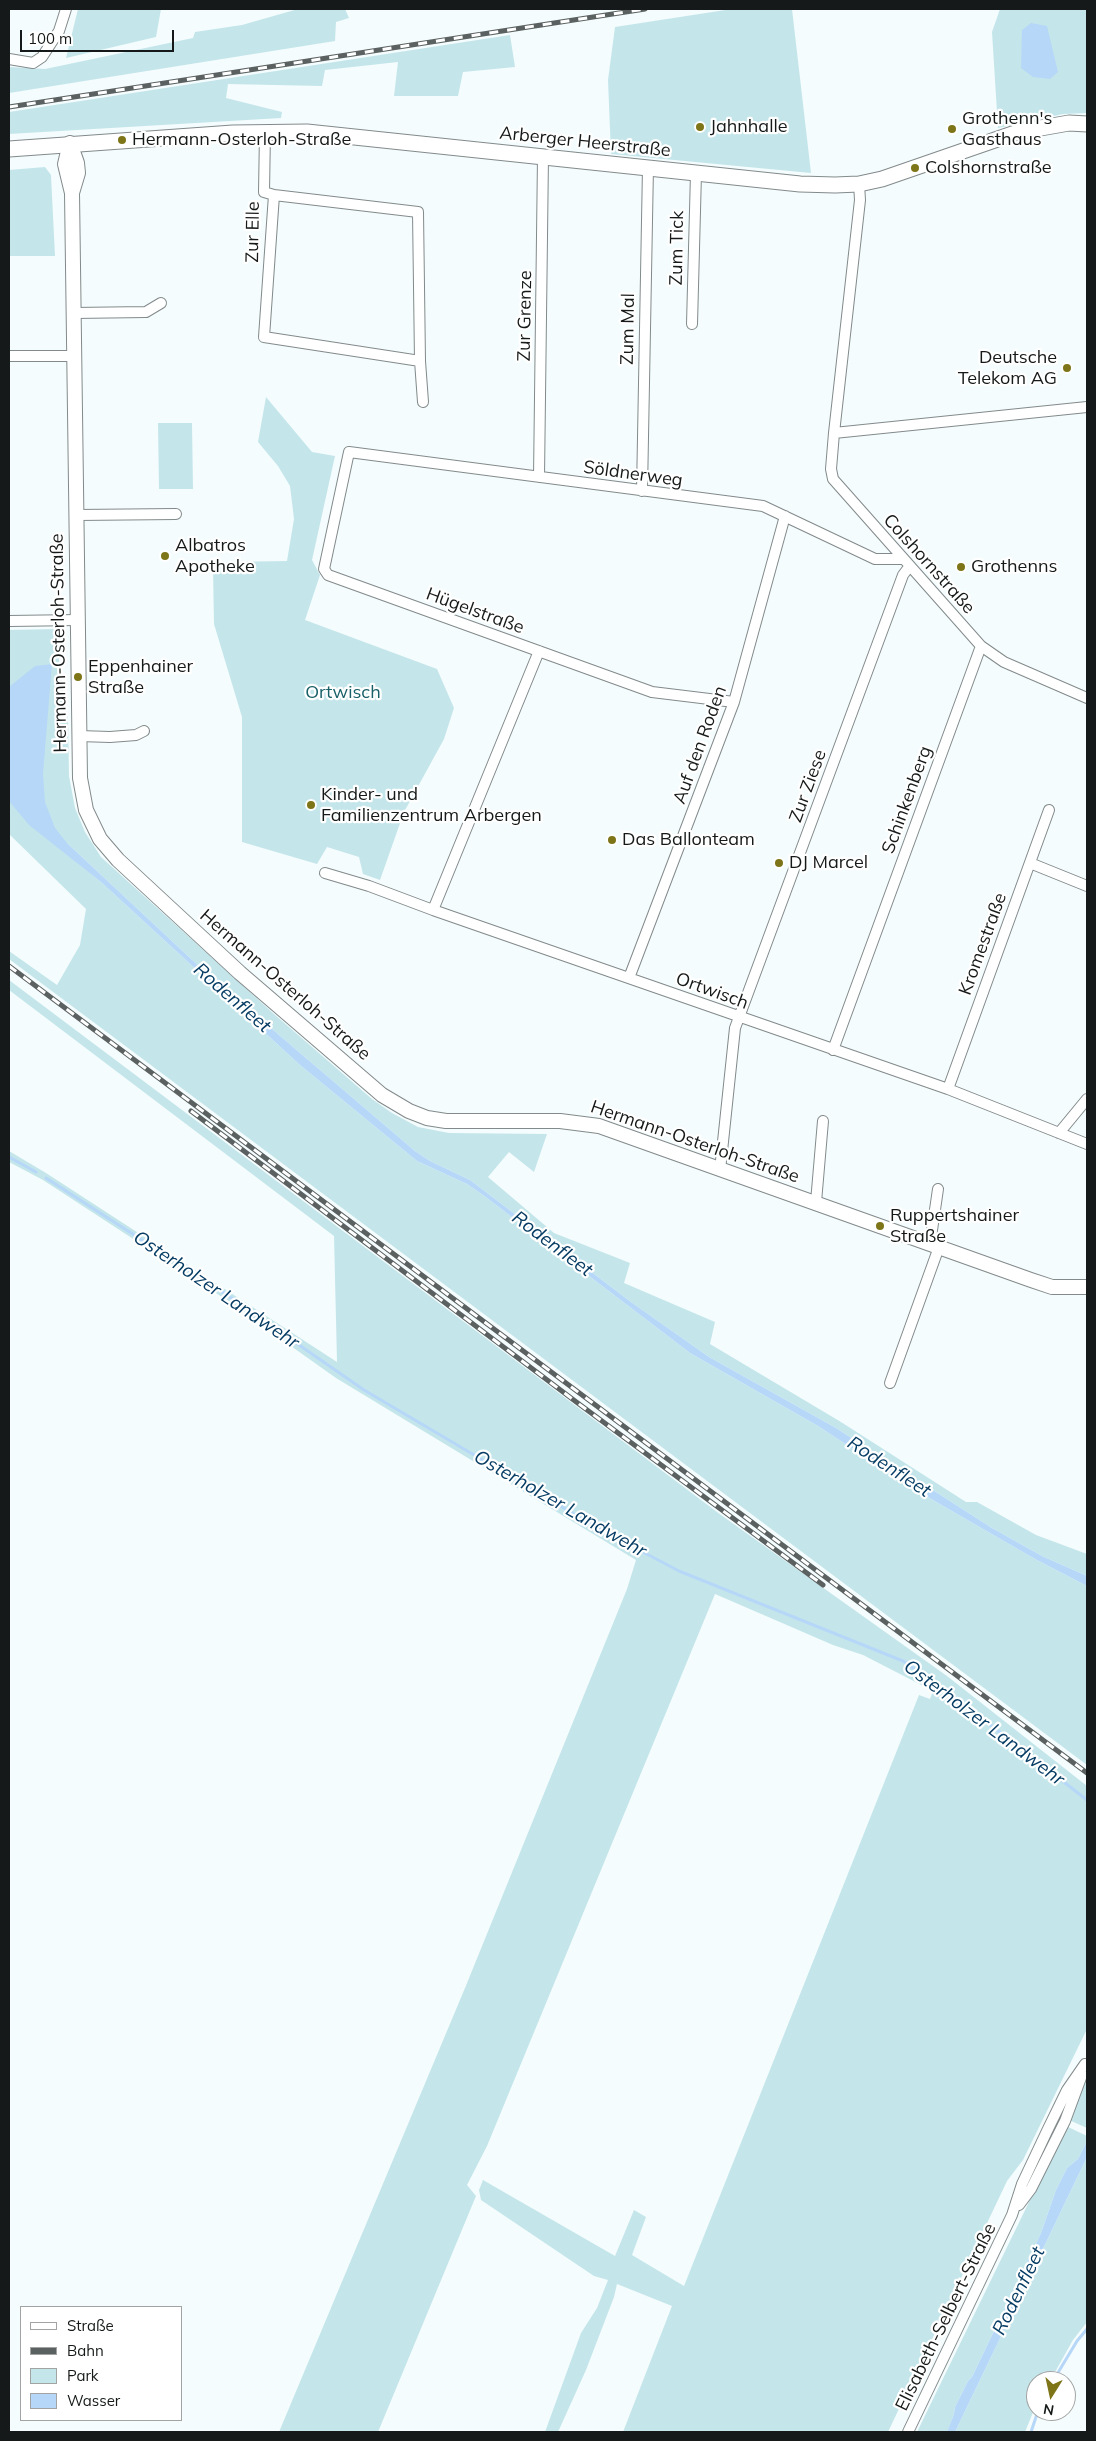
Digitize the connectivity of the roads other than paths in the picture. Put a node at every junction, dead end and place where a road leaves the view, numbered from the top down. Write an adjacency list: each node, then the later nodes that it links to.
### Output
1 (66, 9): 2 (street)
2 (9, 59)
3 (1087, 124): 10 (main road, Arberger Heerstraße)
4 (265, 132): 5 (main road, Arberger Heerstraße); 7 (main road, Arberger Heerstraße); 11 (street, Zur Elle)
5 (70, 143): 6 (main road, Arberger Heerstraße); 13 (street, Hermann-Osterloh-Straße)
6 (9, 149)
7 (543, 156): 8 (main road, Arberger Heerstraße); 22 (street, Zur Grenze)
8 (648, 167): 9 (main road, Arberger Heerstraße); 23 (street, Zum Mal)
9 (696, 173): 10 (main road, Arberger Heerstraße); 14 (street, Zum Tick)
10 (859, 184): 20 (street, Colshornstraße)
11 (274, 195): 17 (street); 17 (street, Zur Elle)
12 (161, 303): 13 (street)
13 (74, 313): 16 (street, Hermann-Osterloh-Straße)
14 (692, 324)
15 (9, 356): 16 (street)
16 (74, 356): 25 (street, Hermann-Osterloh-Straße)
17 (420, 361): 18 (street)
18 (423, 402)
19 (1087, 407): 20 (street)
20 (834, 433): 27 (street, Colshornstraße)
21 (349, 452): 22 (street, Söldnerweg); 32 (street, Hügelstraße)
22 (539, 477): 23 (street, Söldnerweg)
23 (642, 491): 26 (street, Söldnerweg)
24 (176, 514): 25 (street)
25 (77, 515): 29 (street, Hermann-Osterloh-Straße)
26 (785, 516): 27 (street, Söldnerweg); 35 (street, Auf den Roden)
27 (902, 559): 28 (street, Colshornstraße)
28 (910, 567): 31 (street, Colshornstraße); 44 (street, Zur Ziese)
29 (78, 620): 30 (street); 37 (street, Hermann-Osterloh-Straße)
30 (9, 621)
31 (981, 646): 34 (street, Colshornstraße); 45 (street, Schinkenberg)
32 (539, 651): 35 (street, Hügelstraße); 42 (street)
33 (1087, 686): 34 (street)
34 (1085, 697)
35 (734, 702): 43 (street, Auf den Roden)
36 (144, 731): 37 (street)
37 (79, 736): 51 (street, Hermann-Osterloh-Straße)
38 (1049, 810): 39 (street, Kromestraße)
39 (1030, 863): 41 (street); 46 (street, Kromestraße)
40 (325, 873): 42 (street, Ortwisch)
41 (1087, 886)
42 (434, 910): 43 (street, Ortwisch)
43 (629, 978): 44 (street, Ortwisch)
44 (739, 1018): 45 (street, Ortwisch); 51 (street, Zur Ziese)
45 (833, 1050): 46 (street, Ortwisch)
46 (948, 1089): 49 (street, Ortwisch)
47 (1087, 1099): 49 (street)
48 (823, 1121): 53 (street)
49 (1059, 1133): 50 (street, Ortwisch)
50 (1087, 1144)
51 (720, 1170): 53 (street, Hermann-Osterloh-Straße)
52 (938, 1189): 54 (street)
53 (816, 1202): 54 (street, Hermann-Osterloh-Straße)
54 (935, 1246): 55 (street, Hermann-Osterloh-Straße); 56 (street)
55 (1087, 1287)
56 (890, 1383)
57 (1086, 2062): 58 (street, Elisabeth-Selbert-Straße)
58 (908, 2432)

